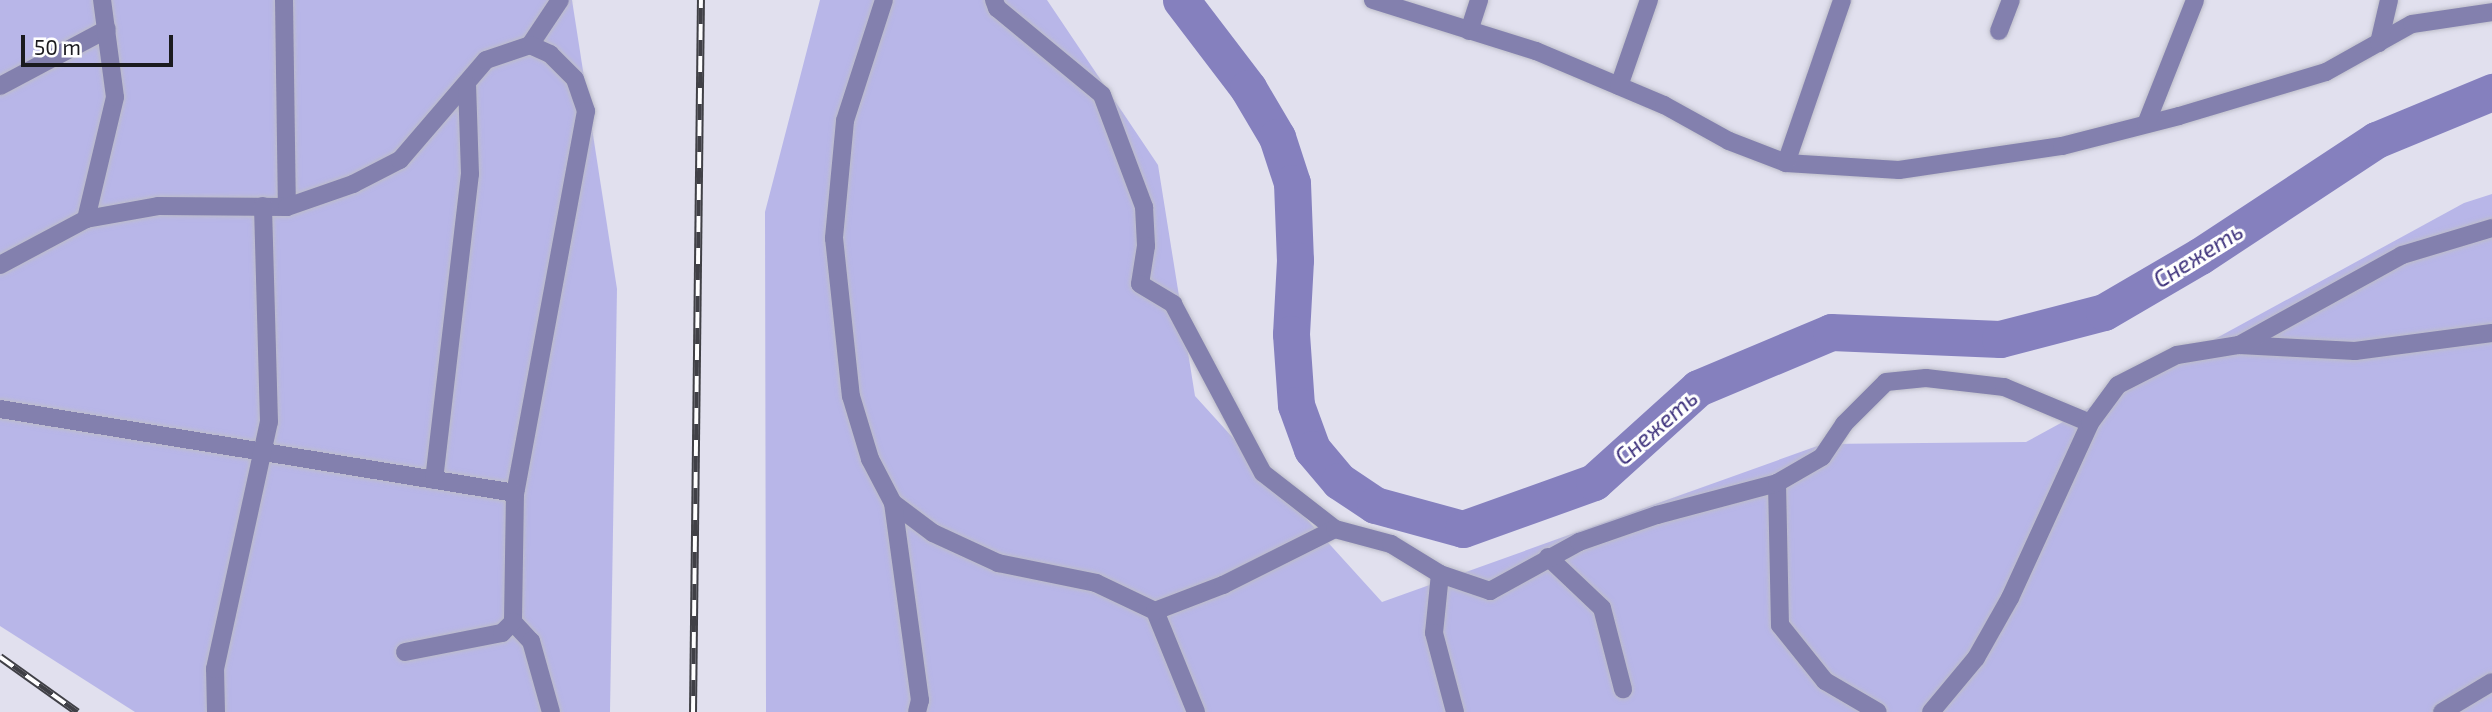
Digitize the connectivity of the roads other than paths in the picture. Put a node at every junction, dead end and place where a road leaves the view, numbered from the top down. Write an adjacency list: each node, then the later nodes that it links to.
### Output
1 (102, 0): 14 (street)
2 (284, 0): 25 (street)
3 (560, 0): 18 (street)
4 (884, 0): 37 (street)
5 (994, 0): 38 (street)
6 (1373, 0): 15 (street)
7 (1479, 0): 15 (street)
8 (1649, 0): 21 (street)
9 (1842, 0): 23 (street)
10 (2011, 0): 16 (street)
11 (2195, 0): 22 (street)
12 (2389, 0): 17 (street)
13 (2492, 12): 17 (street)
14 (107, 29): 20 (street); 26 (street)
15 (1469, 31): 21 (street)
16 (1999, 31)
17 (2379, 43): 22 (street)
18 (530, 45): 19 (street); 36 (street)
19 (467, 85): 25 (street); 34 (street)
20 (0, 86)
21 (1619, 86): 23 (street)
22 (2146, 124): 23 (street)
23 (1786, 163)
24 (263, 206): 25 (street); 26 (street); 33 (street)
25 (287, 206)
26 (86, 219): 28 (street)
27 (2492, 228): 30 (street)
28 (0, 265)
29 (2492, 333): 30 (street)
30 (2239, 345): 32 (street)
31 (0, 409): 33 (street)
32 (2090, 423): 35 (street); 52 (street)
33 (262, 452): 34 (street); 47 (street)
34 (434, 480): 36 (street)
35 (1777, 483): 39 (street); 51 (street)
36 (515, 493): 42 (street)
37 (893, 503): 41 (street); 46 (street)
38 (1335, 528): 40 (street); 41 (street)
39 (1548, 557): 40 (street); 45 (street)
40 (1440, 574): 50 (street)
41 (1155, 611): 49 (street)
42 (513, 622): 43 (street); 48 (street)
43 (405, 652)
44 (2492, 682): 53 (street)
45 (1623, 689)
46 (920, 708)
47 (216, 712)
48 (551, 712)
49 (1196, 712)
50 (1455, 712)
51 (1878, 712)
52 (1931, 712)
53 (2442, 712)

